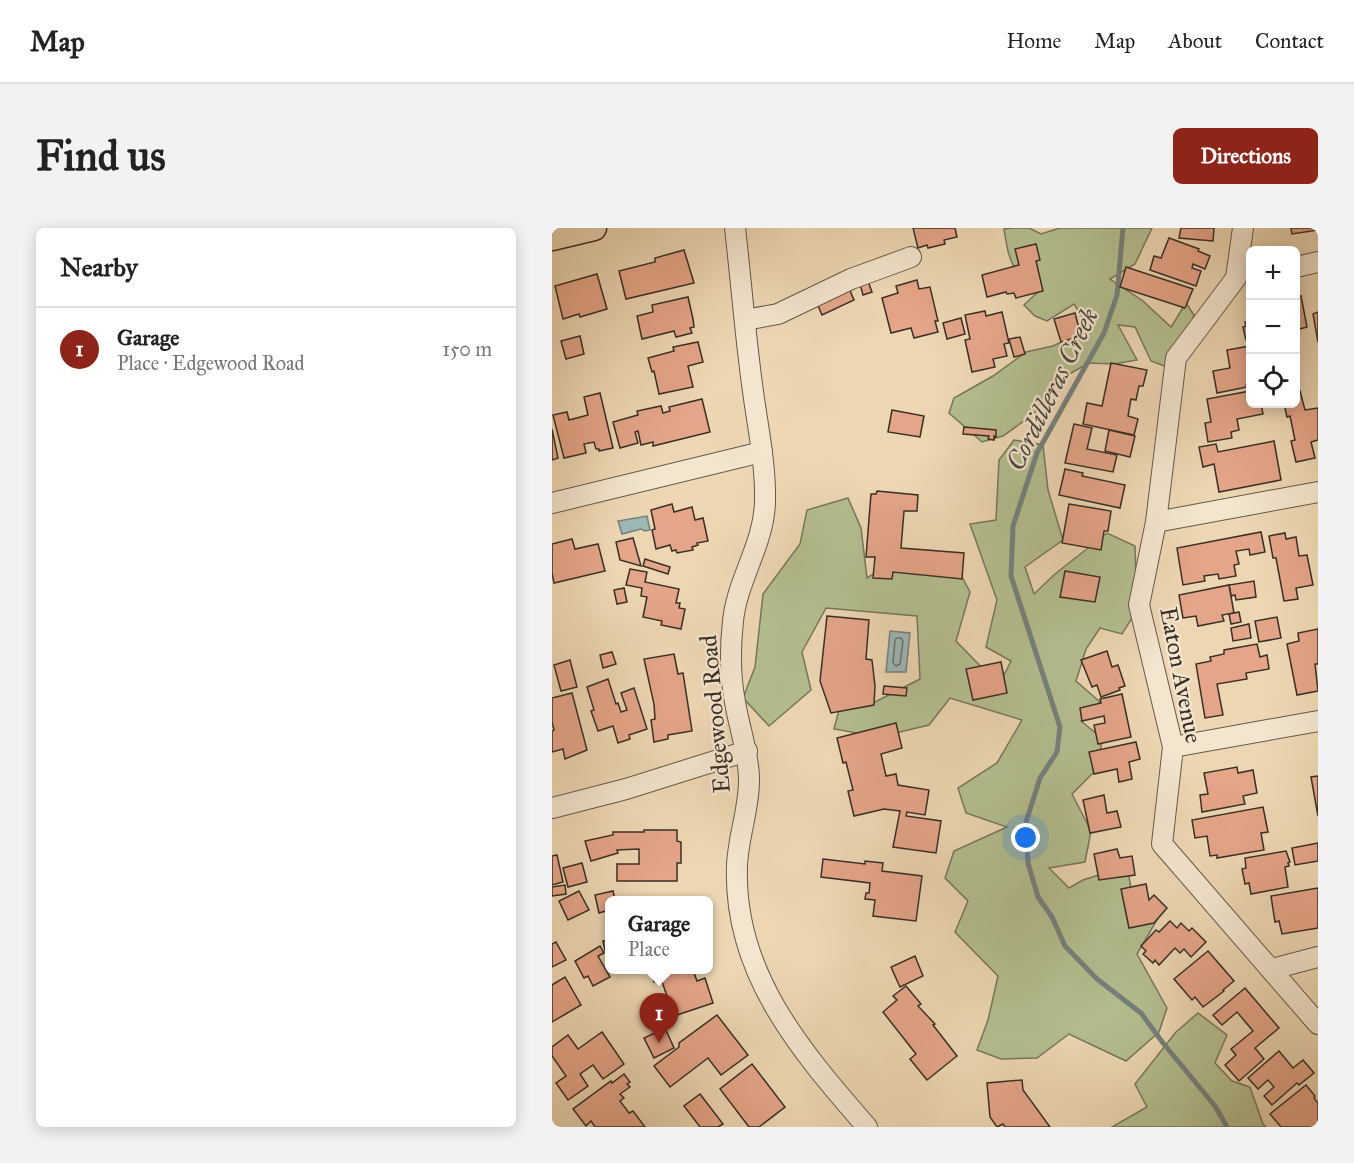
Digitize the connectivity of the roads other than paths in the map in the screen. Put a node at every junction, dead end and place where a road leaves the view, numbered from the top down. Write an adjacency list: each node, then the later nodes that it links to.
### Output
1 (594, 228): 4 (main road)
2 (735, 228): 9 (street, Edgewood Road)
3 (1243, 228): 8 (street, Eaton Avenue)
4 (552, 238)
5 (911, 257): 9 (street)
6 (1318, 262): 7 (street)
7 (1300, 266)
8 (1243, 277): 13 (street, Eaton Avenue)
9 (745, 320): 10 (street, Edgewood Road)
10 (762, 452): 12 (street); 16 (street, Edgewood Road)
11 (1318, 492): 13 (street)
12 (552, 503)
13 (1156, 522): 15 (street, Eaton Avenue)
14 (1318, 721): 15 (street)
15 (1173, 747): 19 (street, Eaton Avenue)
16 (747, 751): 17 (street); 21 (street, Edgewood Road)
17 (552, 808)
18 (1318, 957): 19 (street)
19 (1272, 969): 20 (street, Eaton Avenue)
20 (1318, 1024)
21 (867, 1127)

